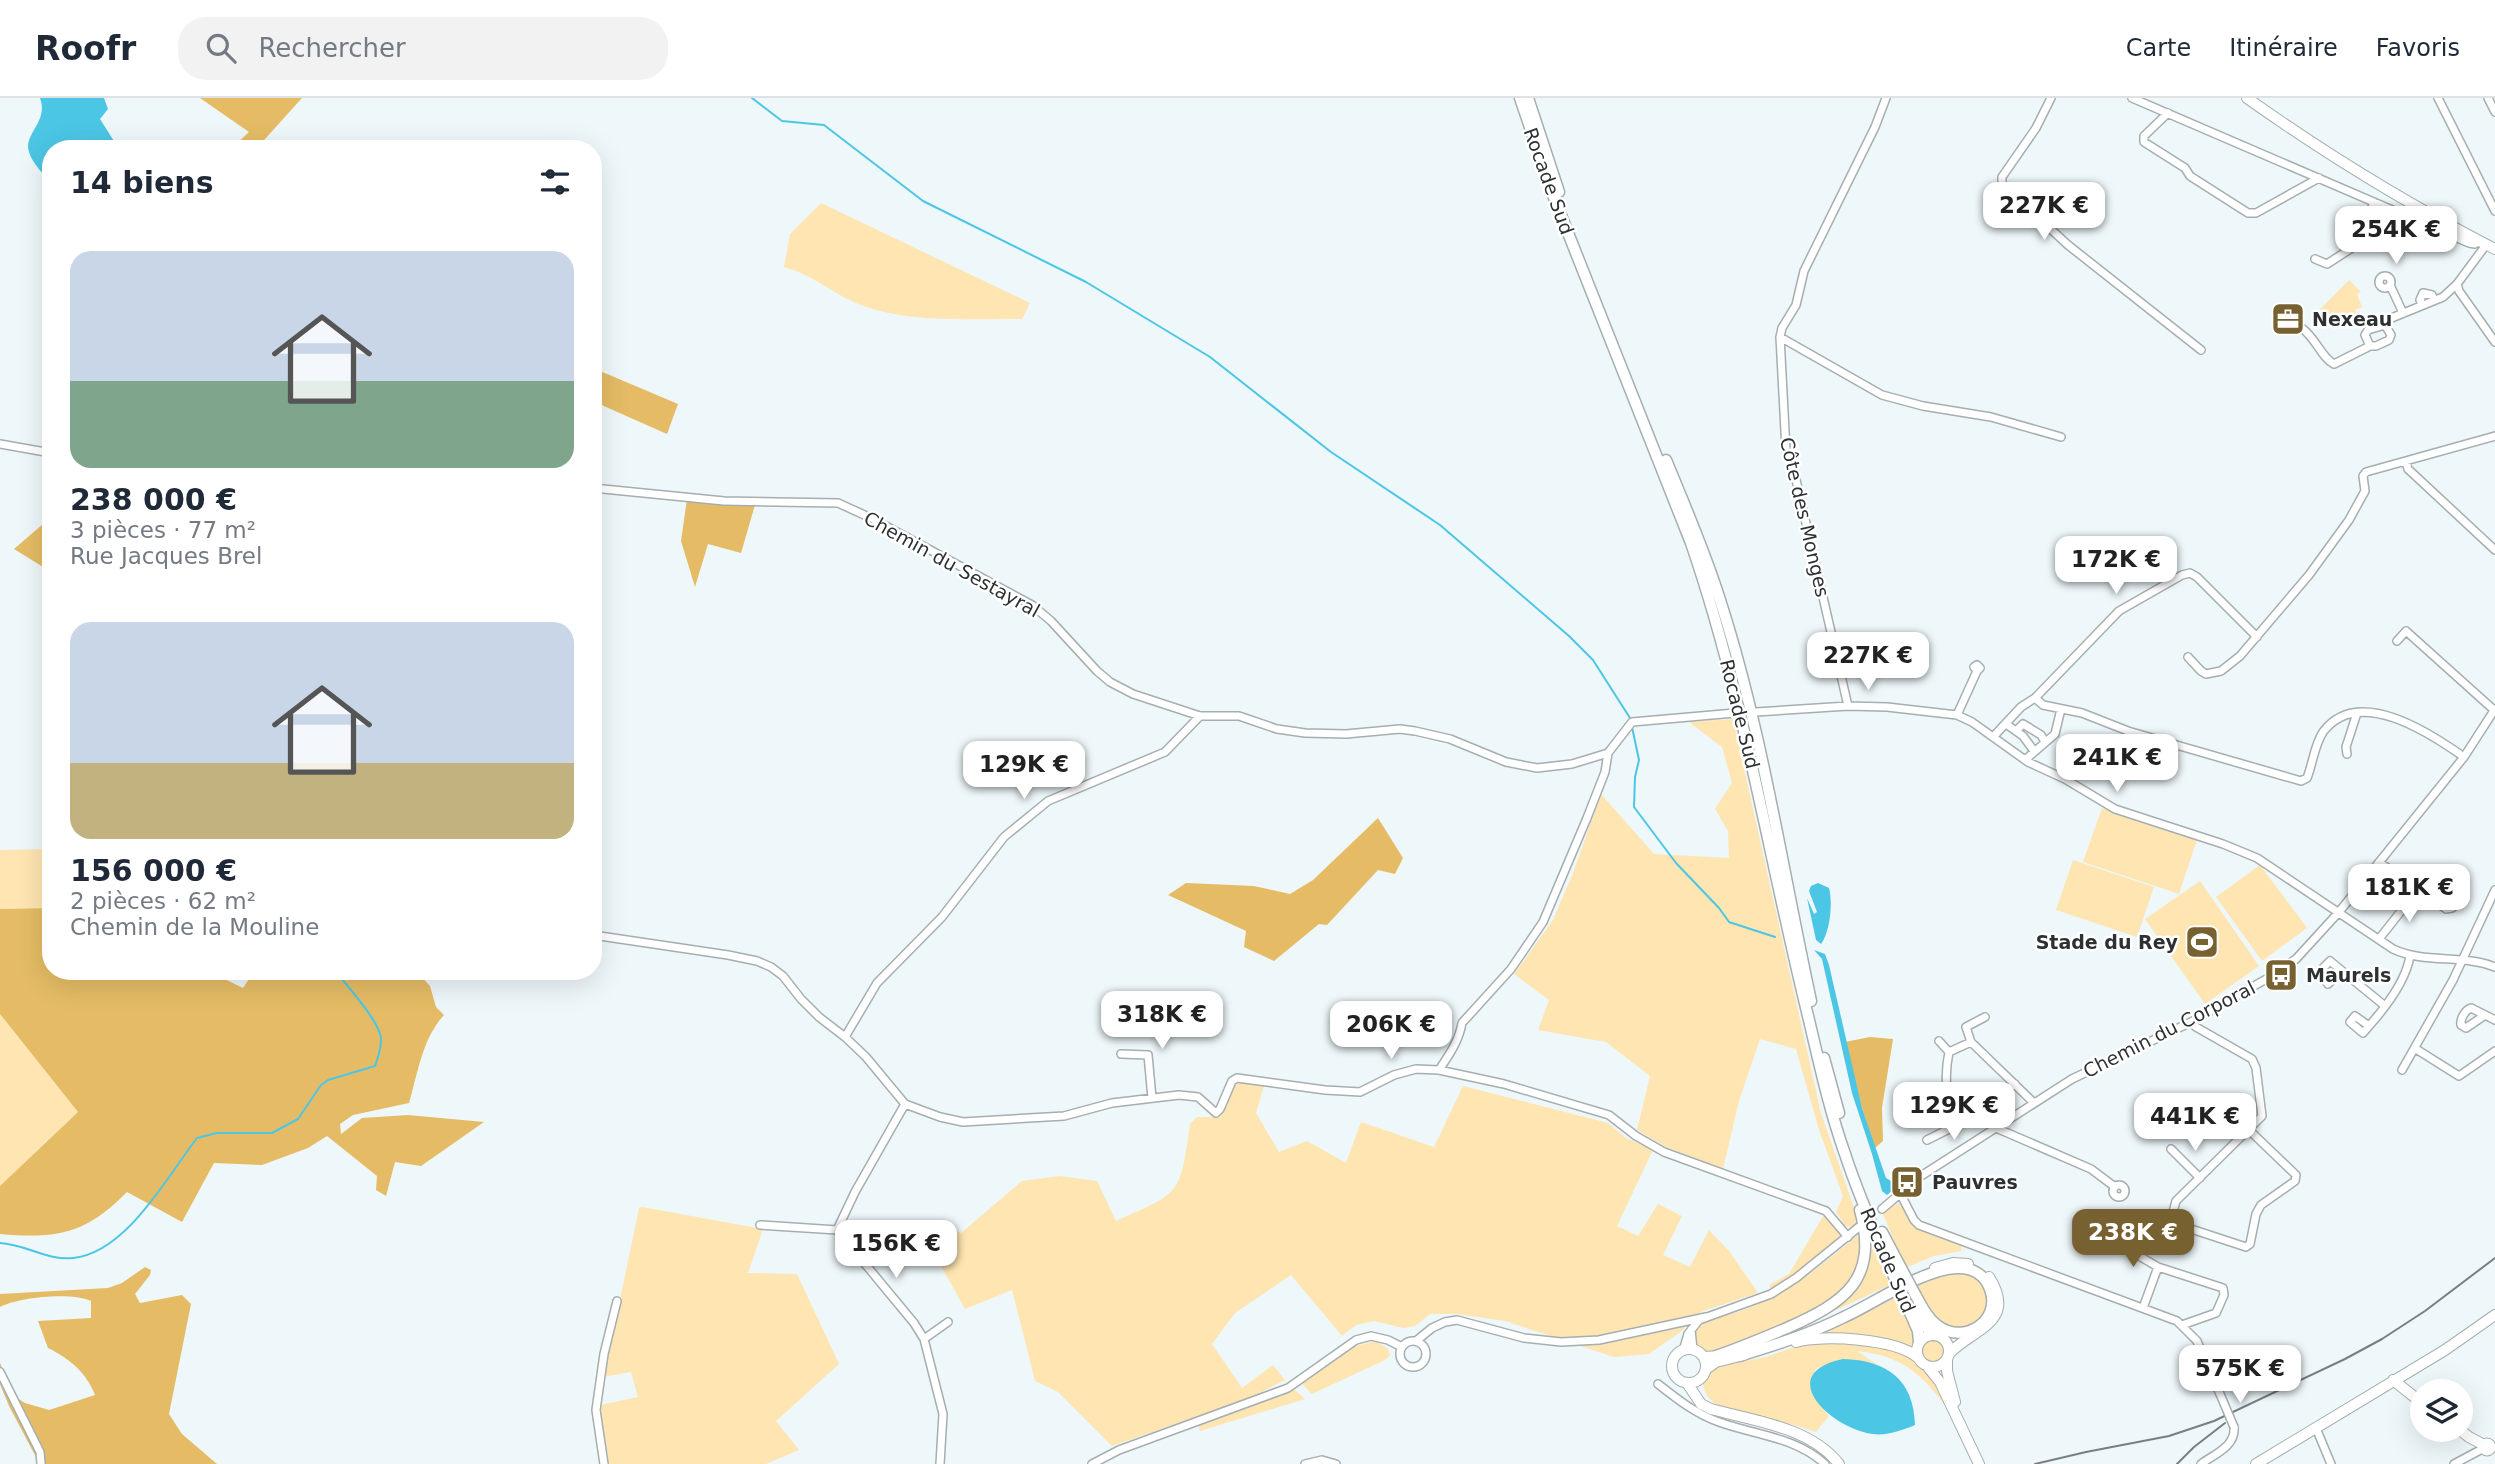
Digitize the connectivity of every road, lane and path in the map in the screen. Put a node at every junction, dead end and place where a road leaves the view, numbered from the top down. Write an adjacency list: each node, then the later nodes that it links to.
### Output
1 (1520, 98): 97 (highway, Rocade Sud)
2 (1528, 98): 108 (highway, Rocade Sud)
3 (1886, 98): 21 (street, Côte des Monges)
4 (2052, 98): 24 (street)
5 (2132, 98): 10 (street)
6 (2247, 98): 14 (main road)
7 (2438, 98): 13 (street)
8 (2488, 98): 9 (street)
9 (2495, 112)
10 (2168, 113): 11 (street); 11 (street)
11 (2319, 178): 12 (street)
12 (2374, 202): 14 (street); 15 (street)
13 (2495, 211)
14 (2486, 245): 16 (street)
15 (2315, 259)
16 (2457, 284): 18 (street); 22 (street)
17 (2390, 285): 18 (street)
18 (2403, 313): 19 (street)
19 (2385, 325): 23 (street); 23 (street)
20 (2303, 329): 23 (street)
21 (1780, 337): 26 (street); 39 (street, Côte des Monges)
22 (2495, 342)
23 (2370, 346)
24 (2201, 350)
25 (2495, 436): 29 (street)
26 (2061, 437)
27 (0, 444): 28 (street)
28 (42, 451)
29 (2406, 462): 31 (street); 33 (street)
30 (2354, 474): 31 (street)
31 (2362, 476): 34 (street)
32 (602, 489): 46 (street, Chemin du Sestayral)
33 (2495, 550)
34 (2257, 637): 36 (street); 38 (street)
35 (2397, 641): 41 (street)
36 (2188, 657)
37 (1976, 671): 45 (street)
38 (2035, 698): 40 (street); 47 (street)
39 (1848, 706): 42 (street); 45 (street)
40 (2061, 709): 44 (street); 50 (street)
41 (2495, 710): 54 (street, Chemin du Corporal)
42 (1756, 712)
43 (1735, 713): 52 (street)
44 (2357, 713): 53 (street); 54 (street)
45 (1957, 715): 49 (street)
46 (1200, 716): 52 (street, Chemin du Sestayral); 75 (street)
47 (2006, 724): 48 (street); 49 (street)
48 (2016, 731): 50 (street); 51 (street)
49 (1993, 737): 55 (street)
50 (2045, 742): 51 (street)
51 (2034, 751): 55 (street)
52 (1608, 753): 82 (street)
53 (2347, 754)
54 (2465, 757): 56 (street, Chemin du Corporal)
55 (2025, 760): 60 (street)
56 (2379, 862): 58 (street); 60 (street, Chemin du Corporal)
57 (2495, 890): 64 (street)
58 (2417, 891): 59 (street); 62 (street)
59 (2462, 898)
60 (2339, 912): 62 (street); 72 (street, Chemin du Corporal)
61 (602, 936): 75 (street)
62 (2379, 939): 63 (street)
63 (2410, 956): 64 (street); 67 (street)
64 (2463, 959): 65 (street); 78 (street)
65 (2494, 965)
66 (2342, 971): 67 (street)
67 (2385, 1006): 73 (street)
68 (2485, 1015): 71 (street)
69 (1985, 1017): 74 (street)
70 (1962, 1018): 74 (street)
71 (2495, 1020)
72 (2191, 1022): 89 (street, Chemin du Corporal); 94 (street)
73 (2369, 1026)
74 (1966, 1027): 77 (street)
75 (845, 1037): 90 (street)
76 (1939, 1041): 80 (street)
77 (1971, 1042): 80 (street); 84 (street)
78 (2416, 1049): 79 (street); 83 (street)
79 (2495, 1051)
80 (1949, 1052): 85 (street)
81 (1121, 1054): 88 (street)
82 (1439, 1070): 88 (street); 105 (street)
83 (2402, 1070)
84 (2015, 1084): 87 (street); 92 (street)
85 (1948, 1087): 86 (street); 92 (street)
86 (1926, 1089)
87 (2024, 1093): 89 (street); 91 (street)
88 (1152, 1098): 90 (street)
89 (2035, 1102): 91 (street, Chemin du Corporal)
90 (905, 1104): 104 (street)
91 (2023, 1110): 93 (street, Chemin du Corporal)
92 (1957, 1117): 95 (street)
93 (1996, 1128): 99 (street); 100 (street, Chemin du Corporal)
94 (2248, 1129): 98 (street); 98 (street)
95 (1927, 1140)
96 (2171, 1149): 98 (street)
97 (1844, 1153): 108 (highway, Rocade Sud); 123 (highway)
98 (2200, 1178)
99 (2115, 1187)
100 (1900, 1194): 101 (street, Chemin du Corporal); 111 (street)
101 (1882, 1209)
102 (760, 1225): 104 (street)
103 (1859, 1227): 105 (street)
104 (837, 1230): 117 (street)
105 (1848, 1237): 113 (street)
106 (2122, 1246): 107 (street)
107 (2158, 1267): 111 (street); 115 (street)
108 (1897, 1270): 109 (highway, Rocade Sud, bridge)
109 (1911, 1299): 116 (highway, Rocade Sud); 119 (highway, Rocade Sud); 122 (highway)
110 (617, 1301): 137 (street)
111 (2143, 1308): 115 (street)
112 (2495, 1315): 129 (main road)
113 (1706, 1317): 118 (street); 121 (street)
114 (948, 1322): 117 (street)
115 (2182, 1325): 145 (street, bridge)
116 (1933, 1335): 119 (main road); 125 (main road)
117 (924, 1339): 138 (street)
118 (1419, 1342): 120 (street); 120 (street)
119 (1919, 1342): 124 (main road)
120 (1402, 1347): 139 (street)
121 (1688, 1350): 123 (main road); 130 (main road)
122 (1738, 1356): 124 (main road); 127 (main road)
123 (1710, 1357): 125 (main road); 127 (main road)
124 (1917, 1357): 126 (main road)
125 (1948, 1357): 126 (main road); 133 (main road)
126 (1928, 1367): 133 (main road)
127 (1706, 1369): 130 (main road)
128 (0, 1372): 136 (street)
129 (2393, 1380): 132 (main road); 134 (main road)
130 (1692, 1382): 143 (main road)
131 (1658, 1384): 142 (street)
132 (2410, 1394)
133 (1961, 1423): 144 (main road)
134 (2316, 1428): 146 (main road); 147 (street)
135 (2485, 1448): 148 (street)
136 (41, 1464)
137 (604, 1464)
138 (940, 1464)
139 (1093, 1464)
140 (1306, 1464): 141 (street)
141 (1336, 1464)
142 (1825, 1464)
143 (1839, 1464)
144 (1979, 1464)
145 (2201, 1464)
146 (2256, 1464)
147 (2331, 1464)
148 (2454, 1464)

